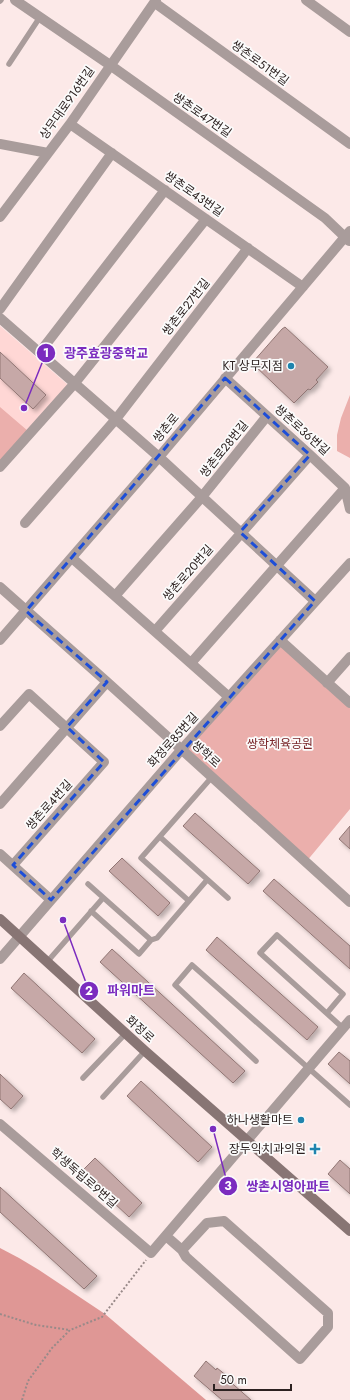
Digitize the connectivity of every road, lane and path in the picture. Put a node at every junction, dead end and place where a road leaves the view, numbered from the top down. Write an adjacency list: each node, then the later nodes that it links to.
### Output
1 (15, 0): 4 (street, 쌍촌로47번길)
2 (306, 0): 5 (street)
3 (154, 1): 7 (street, 상무대로916번길); 10 (street, 쌍촌로51번길)
4 (40, 17): 6 (lane); 7 (street, 쌍촌로47번길)
5 (349, 31)
6 (10, 64)
7 (110, 65): 8 (street, 상무대로916번길); 17 (street, 쌍촌로47번길)
8 (70, 124): 11 (street, 상무대로916번길); 12 (street, 쌍촌로43번길)
9 (0, 144): 11 (street)
10 (350, 144)
11 (48, 153): 14 (street, 상무대로916번길)
12 (112, 153): 13 (street, 쌍촌로43번길); 20 (street)
13 (165, 190): 16 (street, 쌍촌로43번길); 22 (street)
14 (4, 208): 15 (street, 상무대로916번길)
15 (0, 217)
16 (206, 219): 18 (street, 쌍촌로43번길); 24 (street)
17 (348, 237): 19 (street, 쌍촌로)
18 (248, 248): 19 (street, 쌍촌로43번길); 26 (street, 쌍촌로27번길)
19 (303, 287): 23 (street, 쌍촌로)
20 (0, 309)
21 (0, 318): 22 (street)
22 (40, 352): 24 (street)
23 (225, 378): 25 (street, 쌍촌로36번길); 28 (street, 쌍촌로)
24 (75, 383): 26 (street); 29 (street)
25 (267, 416): 27 (street, 쌍촌로36번길); 31 (street, 쌍촌로28번길)
26 (116, 419): 28 (street); 33 (street, 쌍촌로27번길)
27 (310, 454): 30 (street, 쌍촌로36번길); 34 (street)
28 (159, 457): 31 (street, 쌍촌로28번길); 35 (street, 쌍촌로)
29 (0, 467)
30 (345, 488): 32 (street); 37 (street)
31 (201, 498): 34 (street, 쌍촌로28번길); 39 (street)
32 (350, 509)
33 (25, 523)
34 (240, 532): 37 (street, 쌍촌로28번길); 42 (street, 쌍촌로20번길)
35 (72, 558): 39 (street); 41 (street, 쌍촌로)
36 (350, 563): 40 (street, 화정로85번길)
37 (276, 566): 40 (street, 쌍촌로28번길); 46 (street)
38 (0, 587): 41 (street, 쌍학로)
39 (115, 596): 42 (street)
40 (316, 601): 44 (street, 화정로85번길)
41 (26, 610): 43 (street, 쌍촌로); 47 (street, 쌍학로)
42 (155, 631): 46 (street)
43 (0, 640)
44 (280, 640): 48 (street); 49 (street, 화정로85번길)
45 (350, 657): 48 (street)
46 (191, 663): 49 (street)
47 (107, 682): 52 (street); 53 (street, 쌍학로)
48 (327, 683): 50 (street)
49 (229, 697): 53 (street, 화정로85번길)
50 (350, 703)
51 (0, 726): 52 (street)
52 (67, 727): 55 (street); 58 (street, 쌍촌로4번길)
53 (182, 749): 54 (street, 쌍학로); 63 (street, 화정로85번길)
54 (212, 777): 56 (lane); 65 (street, 쌍학로)
55 (0, 804)
56 (160, 837): 59 (lane); 64 (lane)
57 (0, 854): 58 (street)
58 (13, 865): 63 (street)
59 (207, 880): 62 (lane); 64 (lane)
60 (88, 884): 61 (lane)
61 (103, 898): 66 (lane); 69 (lane)
62 (228, 898)
63 (51, 900): 68 (street, 화정로85번길)
64 (189, 901): 69 (lane)
65 (350, 902)
66 (91, 911): 69 (lane); 71 (lane)
67 (0, 919): 68 (street, 화정로)
68 (19, 936): 70 (street, 화정로85번길); 71 (street, 화정로)
69 (151, 940)
70 (0, 959)
71 (47, 962): 74 (street, 화정로)
72 (327, 1013): 72 (lane); 73 (lane)
73 (347, 1024): 77 (street)
74 (126, 1033): 75 (street, 화정로); 78 (lane)
75 (145, 1051): 79 (lane); 82 (street, 화정로)
76 (256, 1061): 77 (lane)
77 (309, 1068): 80 (lane); 82 (street)
78 (83, 1078)
79 (104, 1097)
80 (350, 1105)
81 (0, 1124): 86 (street, 학생독립로9번길)
82 (247, 1141): 83 (street, 화정로); 84 (street)
83 (350, 1231)
84 (166, 1236): 85 (street); 86 (street)
85 (182, 1250): 85 (street)
86 (151, 1253): 88 (path)
87 (0, 1314): 88 (path)
88 (70, 1330): 89 (path)
89 (22, 1400)

